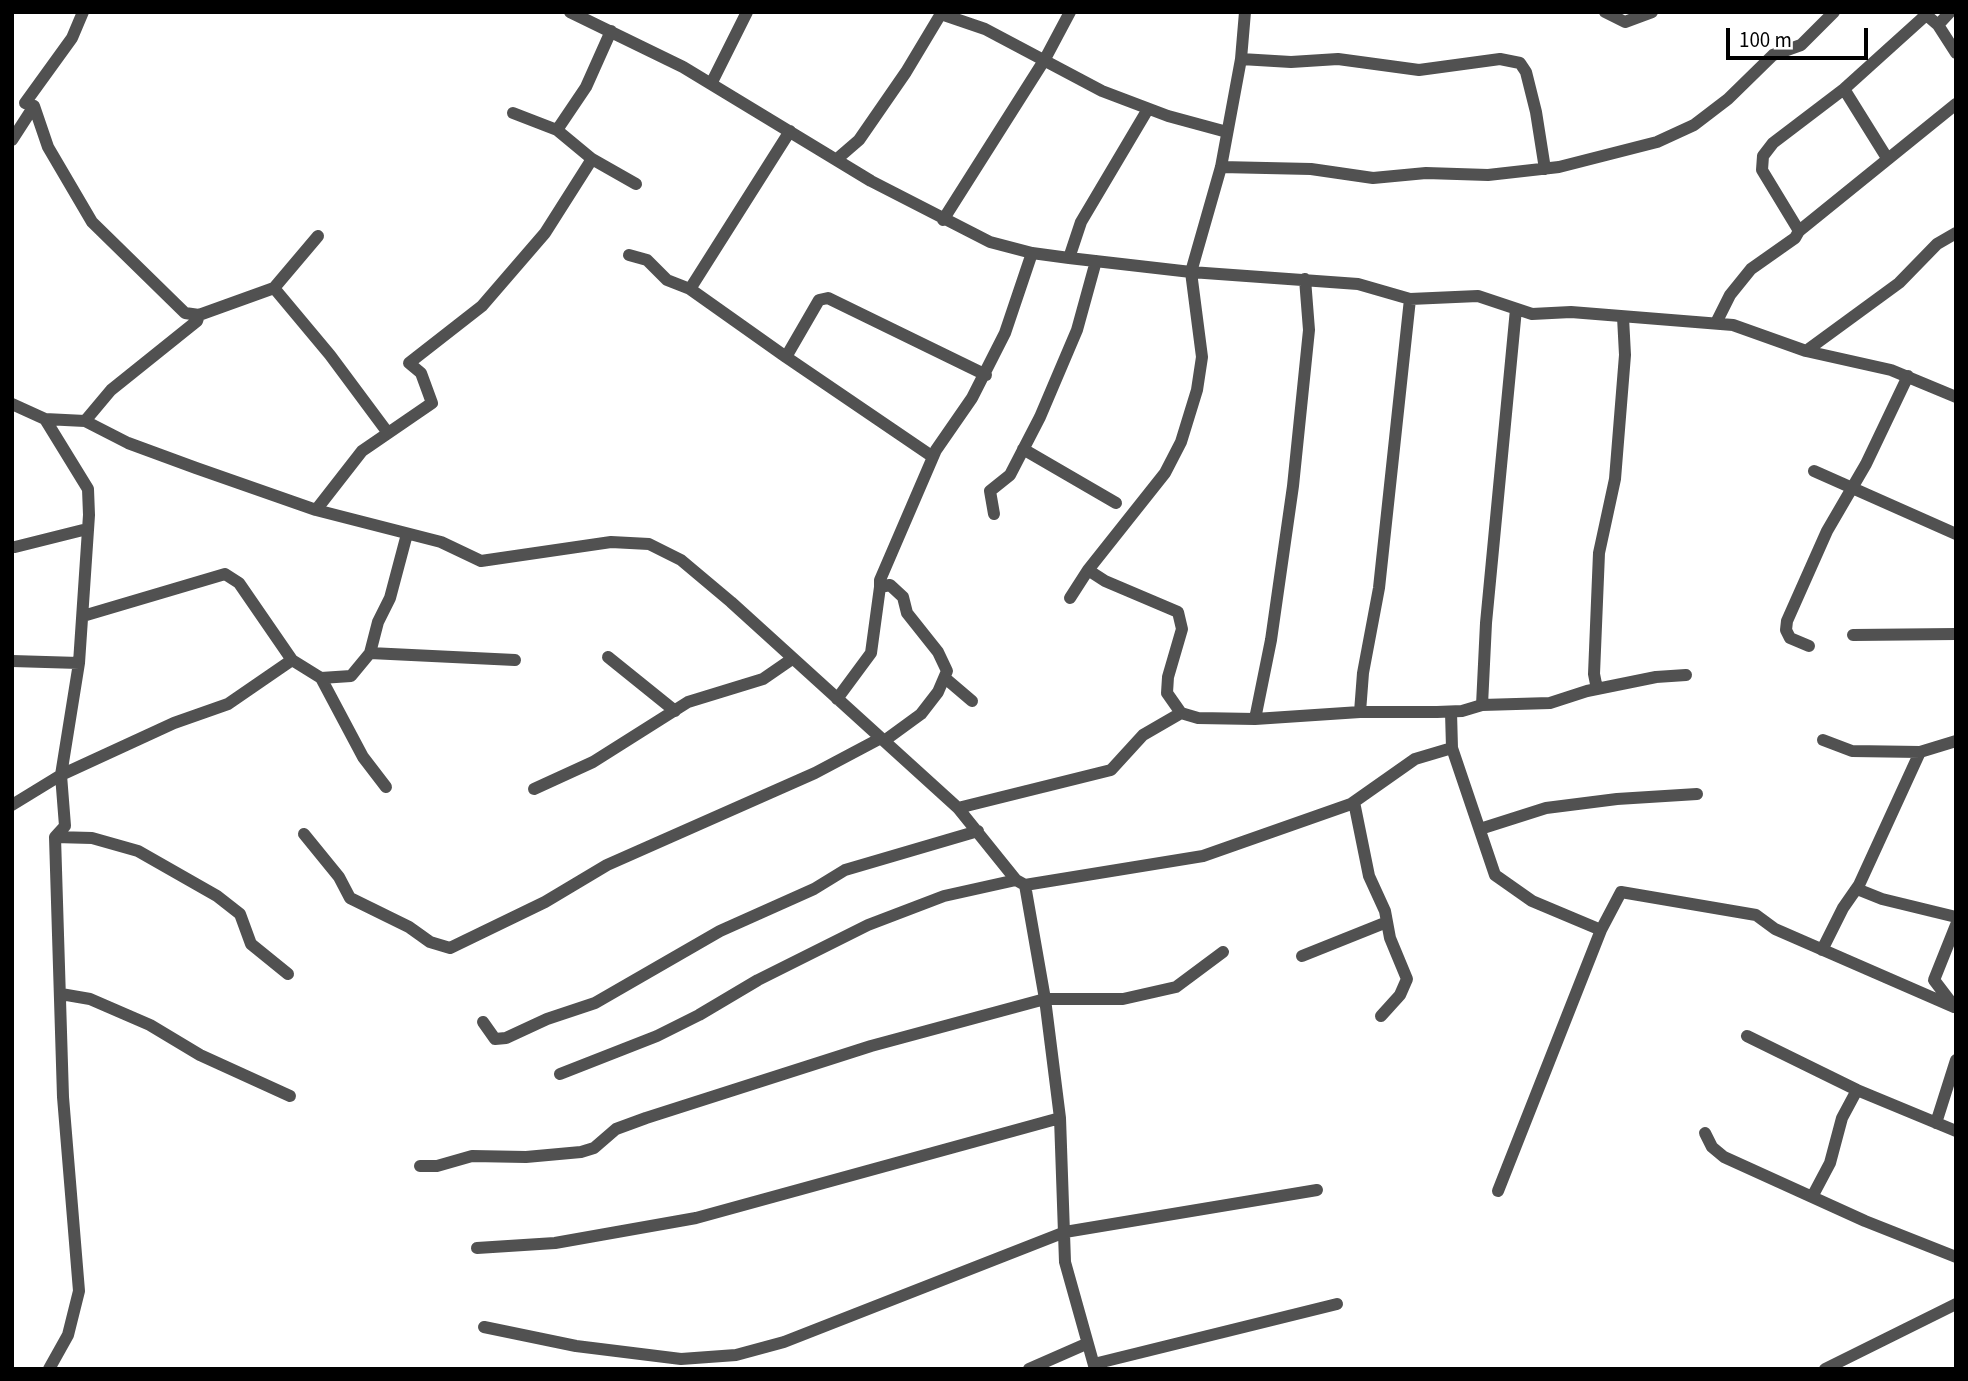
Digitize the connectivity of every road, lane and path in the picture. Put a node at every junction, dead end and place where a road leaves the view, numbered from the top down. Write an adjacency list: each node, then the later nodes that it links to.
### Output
1 (83, 12): 19 (street)
2 (570, 12): 13 (street)
3 (747, 12): 17 (street)
4 (1070, 12): 15 (street)
5 (1245, 12): 16 (street)
6 (1605, 12): 7 (street)
7 (1651, 12)
8 (1834, 12): 31 (street)
9 (1950, 12): 12 (street)
10 (941, 13): 15 (street); 29 (street)
11 (1925, 14): 12 (street); 18 (street)
12 (1938, 25): 14 (street)
13 (611, 31): 17 (street); 23 (street)
14 (1956, 53)
15 (1045, 58): 21 (street); 33 (street)
16 (1241, 59): 25 (street); 31 (street)
17 (712, 84): 24 (street)
18 (1844, 89): 27 (street); 34 (street)
19 (24, 103): 26 (street); 47 (street)
20 (1956, 104): 27 (street)
21 (1148, 109): 25 (street); 39 (street)
22 (513, 113): 23 (street)
23 (557, 130): 28 (street)
24 (790, 131): 29 (street); 44 (street)
25 (1227, 132): 30 (street)
26 (12, 140)
27 (1887, 158): 34 (street)
28 (592, 159): 32 (street); 58 (street)
29 (836, 159): 33 (street)
30 (1221, 167): 31 (street); 41 (street)
31 (1545, 169)
32 (636, 184)
33 (943, 220): 37 (street)
34 (1800, 231): 49 (street)
35 (1956, 233): 50 (street)
36 (318, 236): 43 (street)
37 (1032, 253): 39 (street); 52 (street)
38 (629, 256): 44 (street)
39 (1069, 258): 40 (street)
40 (1096, 261): 41 (street); 59 (street)
41 (1191, 272): 42 (street); 70 (street)
42 (1305, 279): 45 (street); 95 (street)
43 (274, 289): 47 (street); 58 (street)
44 (690, 289): 51 (street)
45 (1410, 299): 46 (street); 92 (street)
46 (1516, 309): 48 (street); 90 (street)
47 (199, 315): 57 (street)
48 (1623, 317): 49 (street); 87 (street)
49 (1716, 323): 50 (street)
50 (1806, 351): 53 (street)
51 (786, 357): 52 (street); 60 (street)
52 (985, 375): 60 (street)
53 (1908, 376): 54 (street); 62 (street)
54 (1956, 397)
55 (12, 404): 56 (street)
56 (45, 419): 57 (street); 66 (street)
57 (85, 421): 64 (street)
58 (388, 433): 64 (street)
59 (1023, 449): 63 (street); 65 (street)
60 (933, 457): 71 (street)
61 (1814, 471): 62 (street)
62 (1854, 487): 68 (street); 76 (street)
63 (1116, 503)
64 (316, 510): 67 (street)
65 (994, 514)
66 (87, 529): 69 (street); 73 (street)
67 (407, 534): 77 (street); 79 (street)
68 (1956, 534)
69 (15, 547)
70 (1088, 570): 72 (street); 94 (street)
71 (880, 587): 86 (street); 88 (street)
72 (1070, 598)
73 (83, 616): 80 (street); 83 (street)
74 (1956, 634): 75 (street)
75 (1853, 635)
76 (1809, 646)
77 (370, 653): 81 (street); 85 (street)
78 (608, 657): 91 (street)
79 (792, 659): 88 (street); 91 (street)
80 (292, 660): 85 (street); 101 (street)
81 (515, 660)
82 (12, 661): 83 (street)
83 (79, 663): 101 (street)
84 (1686, 675): 87 (street)
85 (321, 678): 102 (street)
86 (945, 678): 89 (street); 96 (street)
87 (1597, 689): 90 (street)
88 (837, 699): 96 (street)
89 (972, 701)
90 (1482, 705): 93 (street)
91 (675, 711): 103 (street)
92 (1360, 712): 93 (street); 95 (street)
93 (1451, 712): 99 (street)
94 (1181, 713): 95 (street); 107 (street)
95 (1255, 719)
96 (882, 739): 107 (street); 110 (street)
97 (1823, 740): 100 (street)
98 (1956, 741): 100 (street)
99 (1452, 748): 105 (street); 108 (street)
100 (1920, 752): 113 (street)
101 (61, 775): 106 (street); 111 (street)
102 (386, 787)
103 (534, 789)
104 (1697, 794): 108 (street)
105 (1354, 802): 112 (street); 115 (street)
106 (12, 805)
107 (958, 808): 109 (street)
108 (1480, 829): 116 (street)
109 (978, 831): 112 (street); 126 (street)
110 (304, 834)
111 (54, 837): 121 (street); 122 (street)
112 (1020, 882): 123 (street); 129 (street)
113 (1857, 889): 114 (street); 118 (street)
114 (1956, 917)
115 (1387, 922): 120 (street); 125 (street)
116 (1601, 930): 118 (street); 138 (street)
117 (1954, 932): 124 (street)
118 (1822, 950): 124 (street)
119 (1223, 952): 123 (street)
120 (1302, 956)
121 (288, 974)
122 (61, 993): 131 (street); 148 (street)
123 (1045, 999): 132 (street); 136 (street)
124 (1955, 1007)
125 (1381, 1016)
126 (483, 1022)
127 (1747, 1036): 130 (street)
128 (1956, 1060): 133 (street)
129 (560, 1074)
130 (1857, 1090): 133 (street); 139 (street)
131 (290, 1096)
132 (1060, 1118): 140 (street); 141 (street)
133 (1936, 1123): 134 (street)
134 (1956, 1131)
135 (1705, 1133): 139 (street)
136 (420, 1166)
137 (1317, 1190): 140 (street)
138 (1497, 1191)
139 (1812, 1197): 142 (street)
140 (1065, 1232): 145 (street); 146 (street)
141 (477, 1248)
142 (1956, 1257)
143 (1337, 1304): 147 (street)
144 (1956, 1304): 150 (street)
145 (484, 1327)
146 (1086, 1344): 147 (street); 149 (street)
147 (1094, 1366)
148 (49, 1369)
149 (1028, 1369)
150 (1825, 1369)

